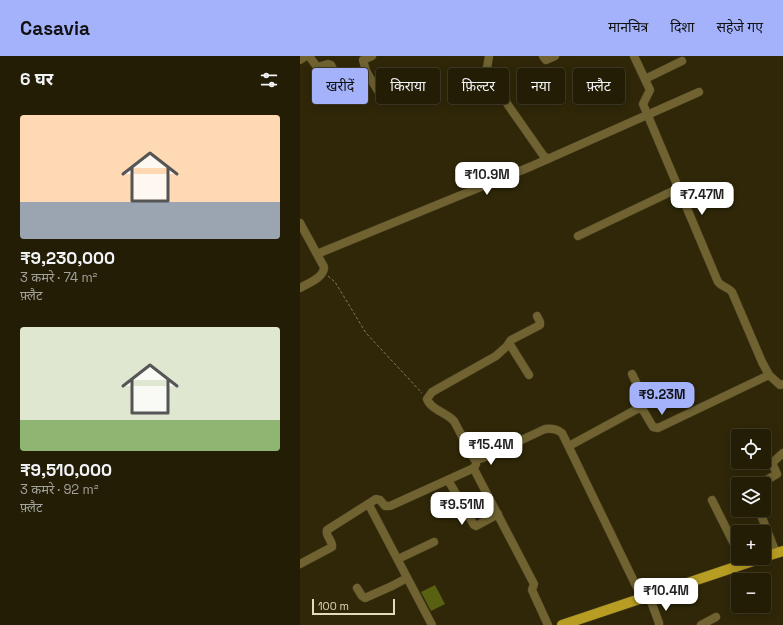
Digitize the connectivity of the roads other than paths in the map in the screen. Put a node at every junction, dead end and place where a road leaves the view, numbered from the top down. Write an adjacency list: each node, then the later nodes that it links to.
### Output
1 (308, 56): 7 (street); 9 (street)
2 (372, 56): 10 (street)
3 (489, 56): 11 (street)
4 (543, 56): 5 (street)
5 (555, 56)
6 (634, 56): 13 (street)
7 (300, 60)
8 (682, 61): 13 (street)
9 (333, 68)
10 (365, 68)
11 (487, 68)
12 (368, 74): 14 (street)
13 (645, 79): 17 (street)
14 (376, 88)
15 (699, 92): 17 (street)
16 (507, 104): 18 (street)
17 (648, 116): 18 (street); 19 (street)
18 (548, 159): 22 (street)
19 (679, 188): 21 (street); 28 (street)
20 (300, 223): 22 (street)
21 (578, 236)
22 (317, 254): 23 (street)
23 (300, 288)
24 (537, 316): 25 (street)
25 (509, 343): 27 (street); 33 (street)
26 (632, 374): 30 (street)
27 (529, 375)
28 (769, 376): 29 (street); 30 (street)
29 (782, 387)
30 (641, 409): 31 (street)
31 (569, 446): 33 (street); 50 (street)
32 (783, 453): 35 (street)
33 (479, 460): 34 (street)
34 (474, 468): 36 (street); 39 (street)
35 (771, 478)
36 (448, 480): 38 (street); 39 (street)
37 (712, 500): 41 (street)
38 (368, 505): 45 (street); 46 (street)
39 (498, 514): 54 (street)
40 (763, 517): 43 (street)
41 (731, 538)
42 (434, 542): 45 (street)
43 (781, 552): 44 (main road)
44 (771, 555)
45 (398, 559): 48 (street)
46 (300, 564)
47 (732, 565): 50 (main road)
48 (407, 578): 49 (street); 53 (street)
49 (357, 588)
50 (646, 597): 52 (street); 55 (main road)
51 (716, 617): 56 (street)
52 (660, 624)
53 (432, 625)
54 (548, 625)
55 (562, 625)
56 (701, 625)

